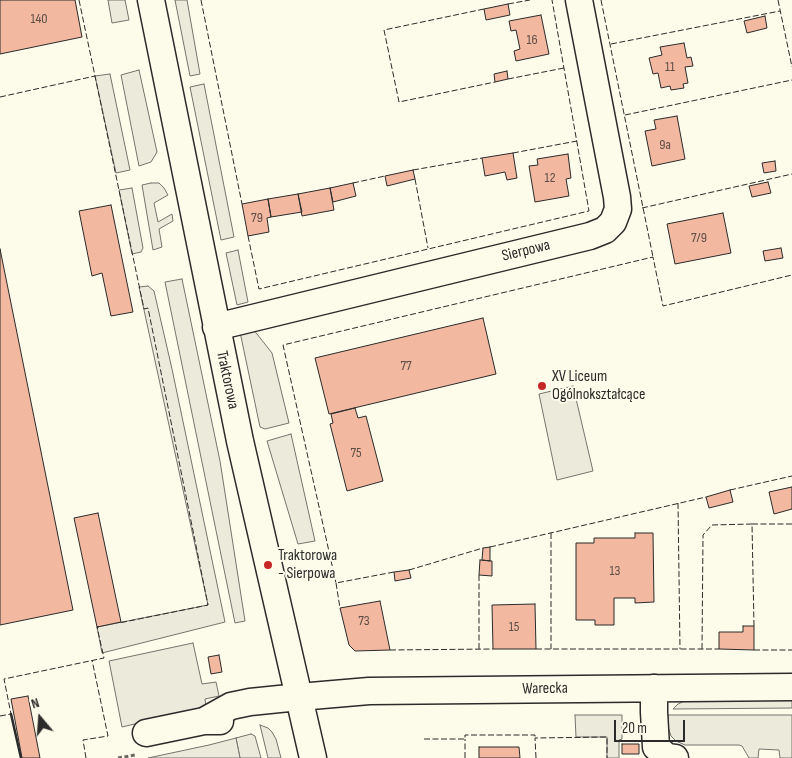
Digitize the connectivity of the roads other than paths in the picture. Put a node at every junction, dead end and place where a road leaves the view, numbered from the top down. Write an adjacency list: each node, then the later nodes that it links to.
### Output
1 (150, 0): 3 (street, Traktorowa)
2 (579, 0): 3 (street, Sierpowa)
3 (216, 326): 6 (street, Traktorowa)
4 (792, 687): 5 (street, Warecka)
5 (654, 688): 6 (street, Warecka); 9 (street)
6 (299, 697): 7 (street, Warecka); 8 (street, Traktorowa)
7 (146, 734)
8 (314, 758)
9 (675, 758)

